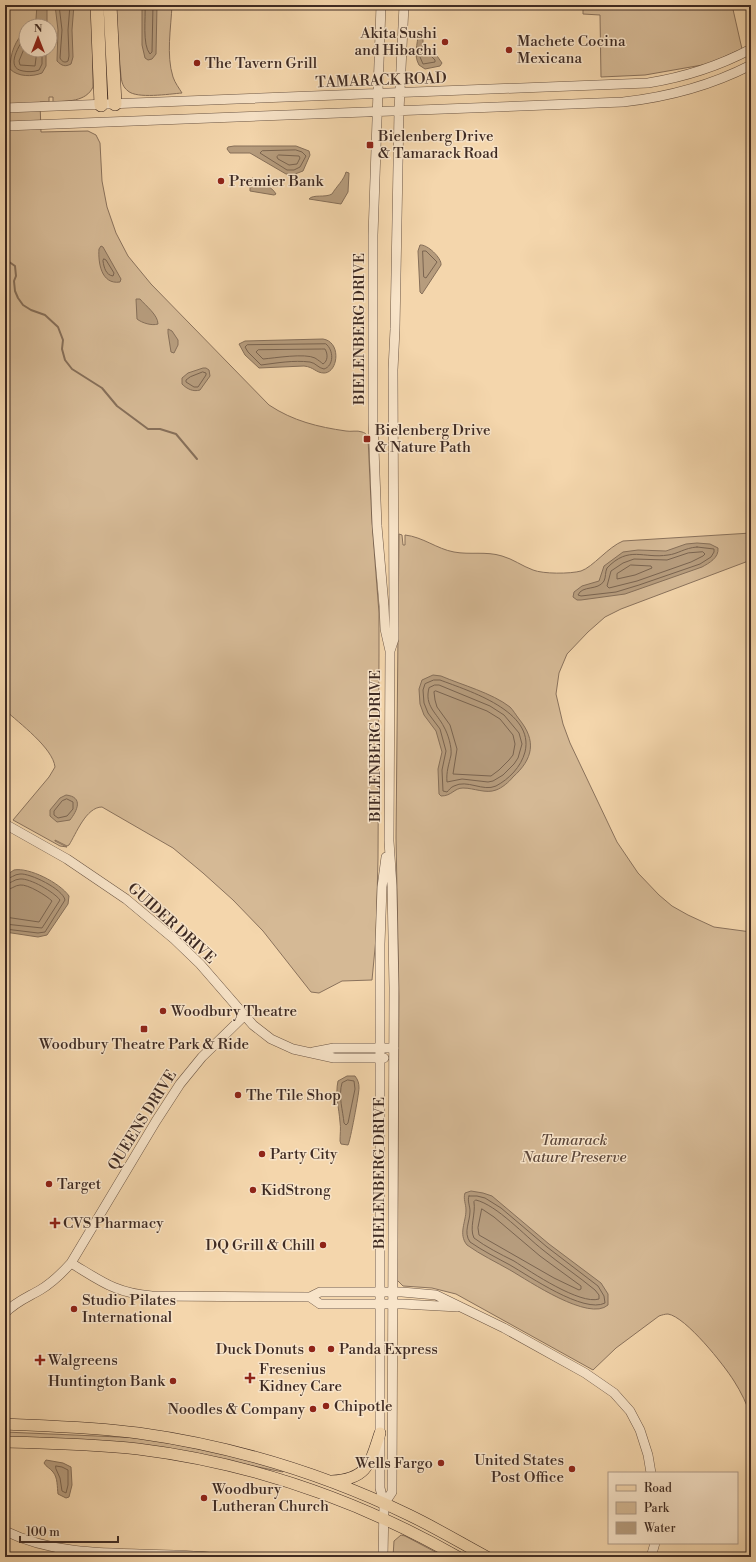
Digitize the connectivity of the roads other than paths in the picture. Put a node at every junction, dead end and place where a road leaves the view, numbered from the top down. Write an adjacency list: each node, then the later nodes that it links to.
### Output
1 (97, 5): 10 (highway)
2 (110, 5): 9 (highway)
3 (381, 5): 8 (street, BIELENBERG DRIVE)
4 (404, 5): 7 (street, BIELENBERG DRIVE)
5 (751, 49): 7 (street, TAMARACK ROAD)
6 (751, 65): 13 (street, TAMARACK ROAD)
7 (400, 92): 8 (street, TAMARACK ROAD); 13 (street, BIELENBERG DRIVE)
8 (378, 93): 9 (street, TAMARACK ROAD); 12 (street, BIELENBERG DRIVE)
9 (115, 104): 10 (street, TAMARACK ROAD)
10 (101, 105): 11 (street, TAMARACK ROAD)
11 (5, 108)
12 (377, 111): 13 (street, TAMARACK ROAD); 14 (street, TAMARACK ROAD); 15 (street, BIELENBERG DRIVE)
13 (399, 111): 15 (street, BIELENBERG DRIVE)
14 (5, 126)
15 (390, 651): 17 (street, BIELENBERG DRIVE)
16 (5, 824): 18 (street, GUIDER DRIVE)
17 (389, 841): 19 (street, BIELENBERG DRIVE); 20 (street, BIELENBERG DRIVE)
18 (245, 1015): 21 (street, GUIDER DRIVE); 24 (street, QUEENS DRIVE)
19 (380, 1048): 20 (street, GUIDER DRIVE); 21 (street, GUIDER DRIVE); 22 (street, BIELENBERG DRIVE)
20 (394, 1048): 23 (street, BIELENBERG DRIVE)
21 (310, 1052): 22 (street, GUIDER DRIVE)
22 (380, 1058): 23 (street, GUIDER DRIVE); 25 (street, BIELENBERG DRIVE)
23 (394, 1058): 26 (street, BIELENBERG DRIVE)
24 (71, 1263): 27 (street); 31 (street, QUEENS DRIVE)
25 (379, 1292): 26 (street); 27 (street); 28 (street, BIELENBERG DRIVE)
26 (392, 1292): 29 (street, BIELENBERG DRIVE); 30 (street)
27 (310, 1297): 28 (street)
28 (379, 1304): 29 (street); 33 (street, BIELENBERG DRIVE)
29 (392, 1304): 30 (street); 37 (street, BIELENBERG DRIVE)
30 (463, 1308): 35 (street)
31 (5, 1313)
32 (5, 1424): 36 (main road)
33 (380, 1433): 36 (main road); 37 (street, BIELENBERG DRIVE)
34 (5, 1442): 38 (main road)
35 (651, 1472)
36 (328, 1481): 37 (main road)
37 (384, 1504): 38 (street, BIELENBERG DRIVE); 44 (main road)
38 (384, 1518): 42 (street, BIELENBERG DRIVE); 43 (main road)
39 (5, 1532): 41 (street)
40 (655, 1544): 45 (street)
41 (209, 1557)
42 (383, 1557)
43 (458, 1557)
44 (487, 1557)
45 (651, 1557)

